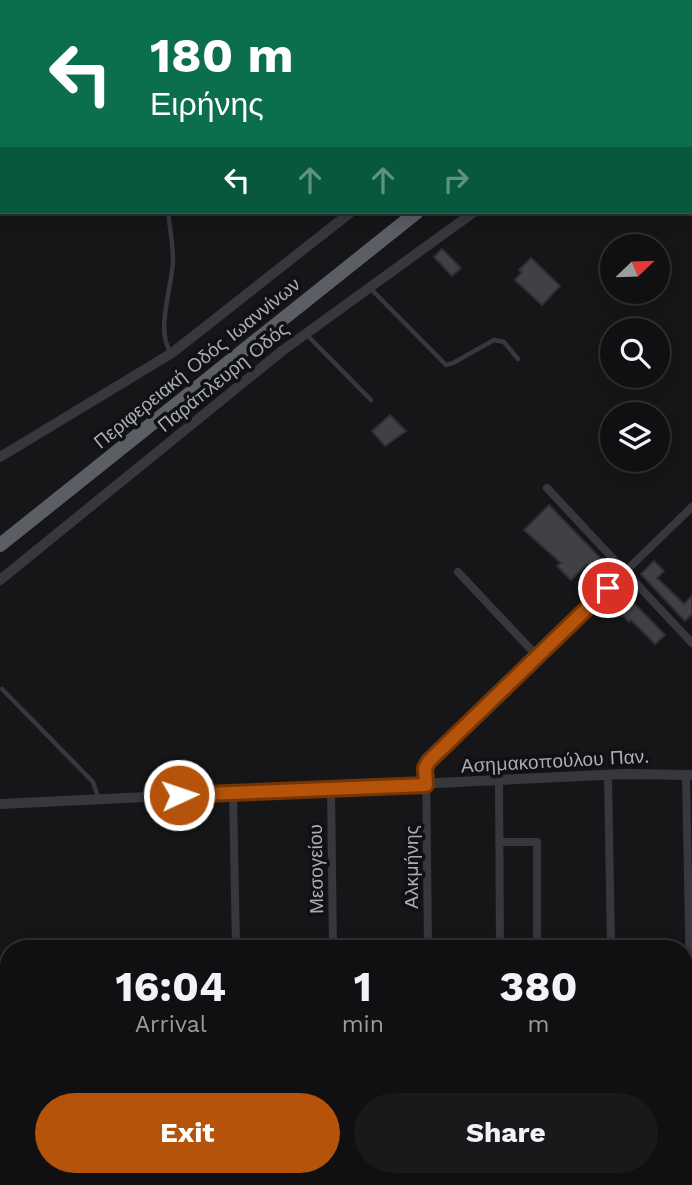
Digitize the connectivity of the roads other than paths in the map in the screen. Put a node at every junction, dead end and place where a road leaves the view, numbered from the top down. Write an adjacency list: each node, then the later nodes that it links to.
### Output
1 (168, 214): 7 (lane)
2 (348, 214): 7 (street)
3 (414, 214): 13 (highway, Περιφερειακή Οδός Ιωαννίνων)
4 (471, 214): 5 (street, Παράπλευρη Οδός)
5 (369, 286): 6 (street, Παράπλευρη Οδός); 8 (lane)
6 (306, 333): 9 (lane); 16 (street, Παράπλευρη Οδός)
7 (172, 354): 10 (street)
8 (519, 359)
9 (371, 400)
10 (0, 457)
11 (547, 488): 14 (street)
12 (692, 507): 14 (street, Αλκμήνης)
13 (0, 545)
14 (625, 571): 17 (street); 18 (street, Αλκμήνης)
15 (457, 572): 18 (street)
16 (0, 580)
17 (692, 643)
18 (537, 656): 23 (street, Αλκμήνης)
19 (2, 688): 26 (lane)
20 (608, 775): 21 (street, Ασημακοπούλου Παν.); 22 (street, Ασημακοπούλου Παν.); 34 (street)
21 (689, 775): 35 (street)
22 (499, 781): 23 (street, Ασημακοπούλου Παν.); 28 (street)
23 (426, 785): 24 (street, Ασημακοπούλου Παν.); 31 (street, Αλκμήνης)
24 (331, 788): 25 (street, Ασημακοπούλου Παν.); 30 (street, Μεσογείου)
25 (233, 793): 26 (street, Ασημακοπούλου Παν.); 29 (street)
26 (98, 798): 27 (street, Ασημακοπούλου Παν.)
27 (0, 804)
28 (500, 842): 32 (street); 33 (street)
29 (236, 940)
30 (333, 940)
31 (428, 940)
32 (500, 940)
33 (537, 940)
34 (611, 940)
35 (689, 940)

